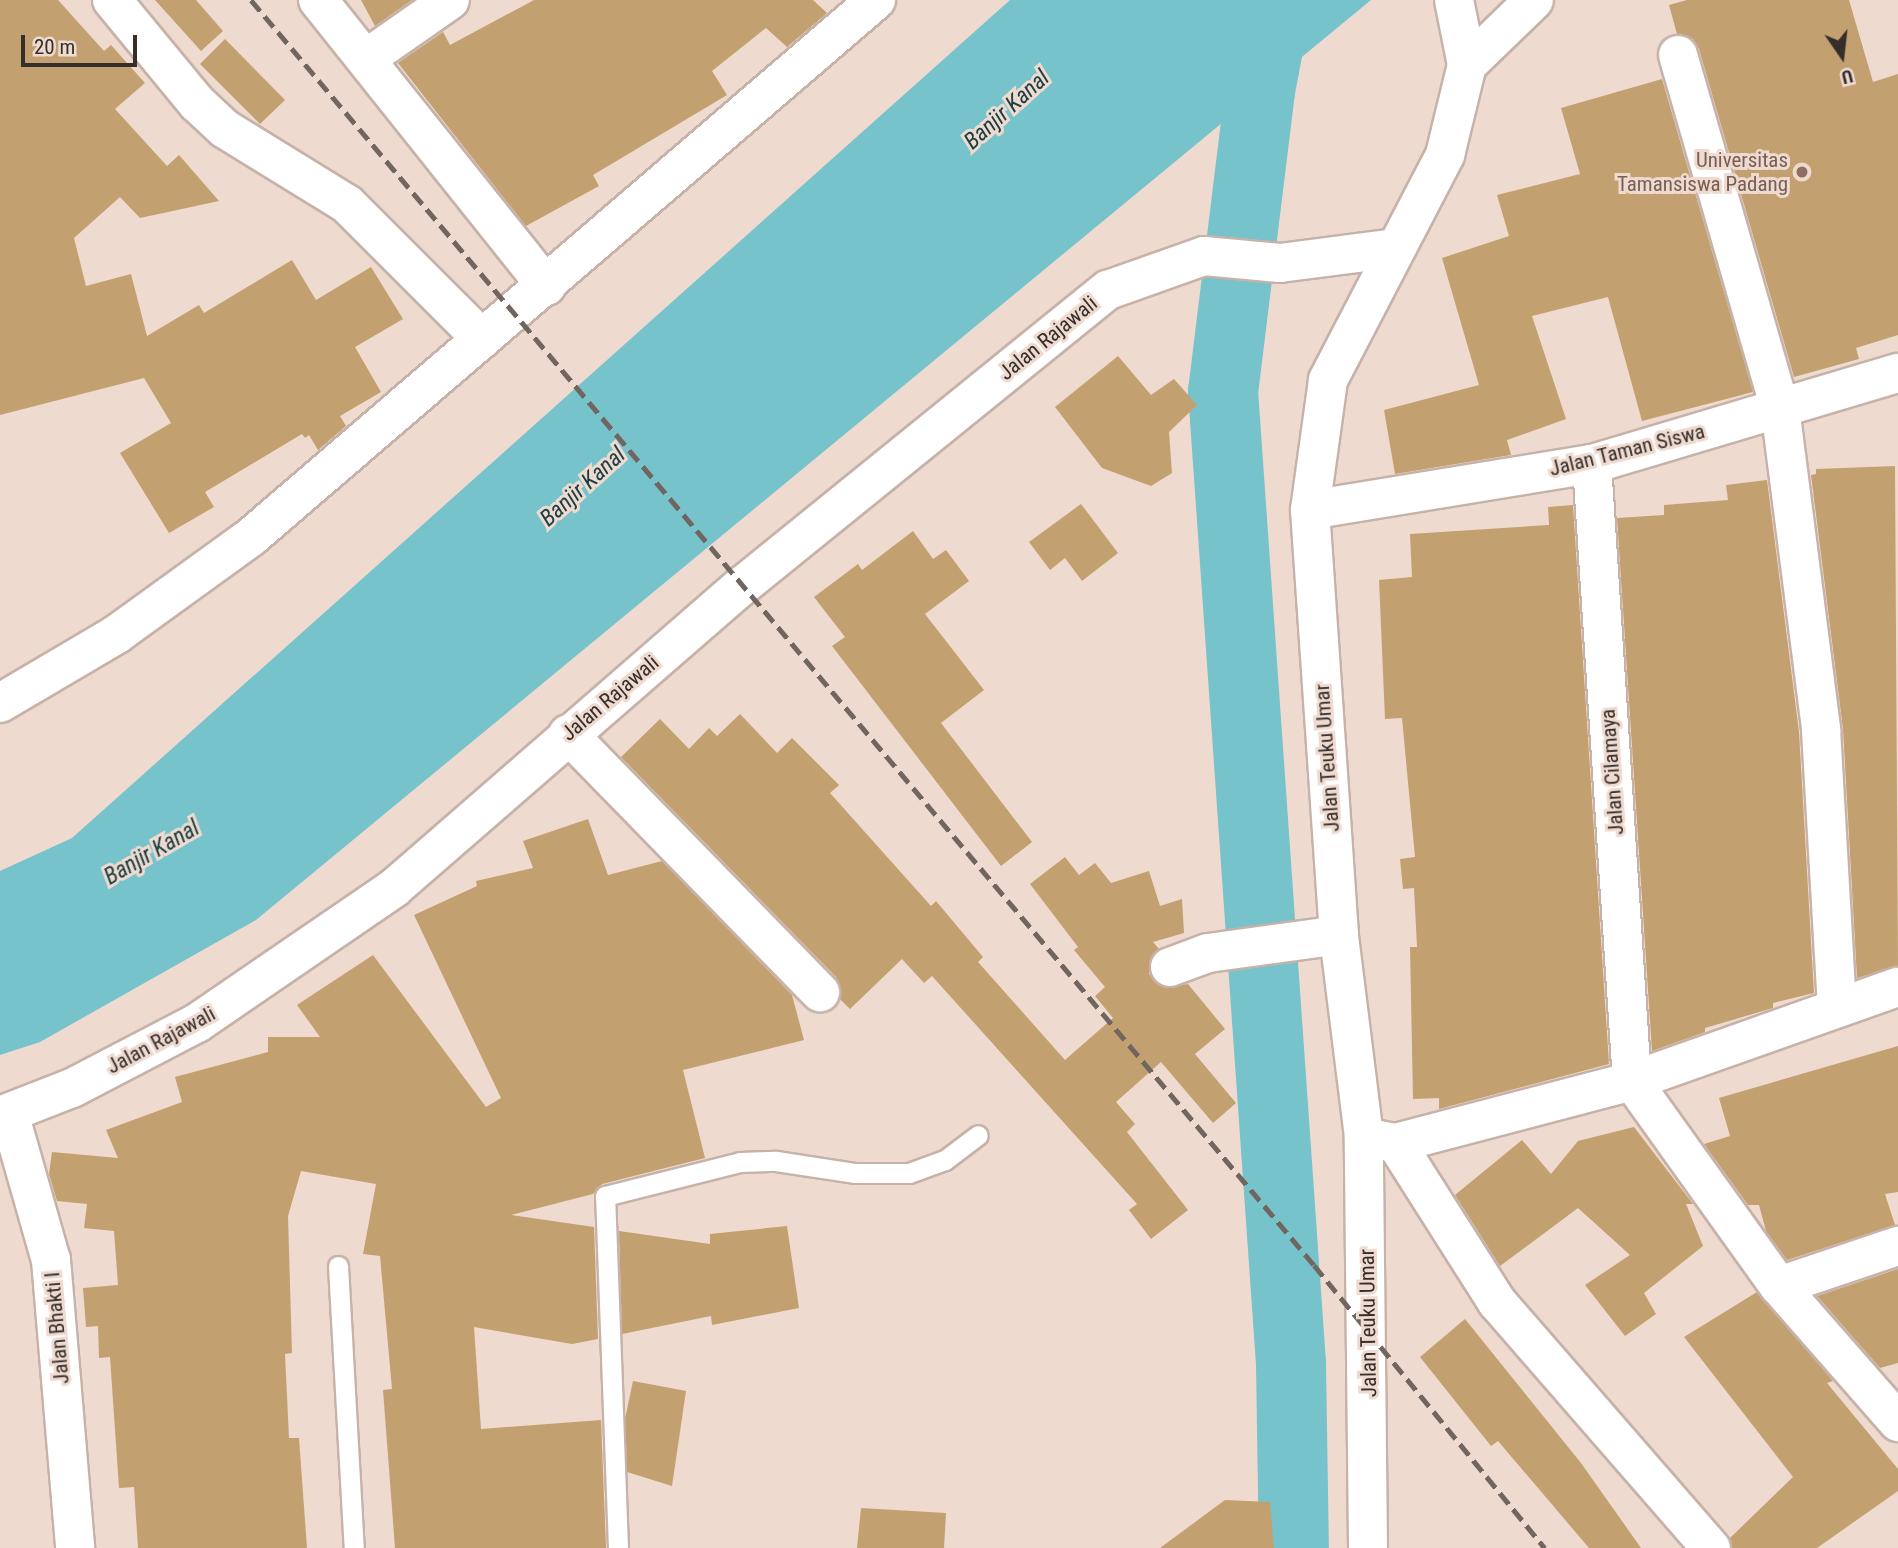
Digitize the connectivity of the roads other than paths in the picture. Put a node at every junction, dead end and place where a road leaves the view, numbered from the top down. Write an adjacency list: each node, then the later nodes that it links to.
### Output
1 (112, 0): 12 (street)
2 (318, 0): 8 (street)
3 (450, 0): 8 (street)
4 (876, 0): 11 (street)
5 (1454, 0): 9 (street, Jalan Teuku Umar)
6 (1534, 0): 9 (street)
7 (1678, 55): 14 (street)
8 (367, 58): 11 (street)
9 (1467, 65): 10 (street, Jalan Teuku Umar)
10 (1395, 248): 16 (street, Jalan Teuku Umar); 18 (street, Jalan Rajawali)
11 (546, 286): 12 (street)
12 (482, 339): 17 (street)
13 (1898, 373): 14 (street, Jalan Taman Siswa)
14 (1780, 408): 15 (street, Jalan Taman Siswa); 23 (street)
15 (1592, 464): 16 (street, Jalan Taman Siswa); 24 (street, Jalan Cilamaya)
16 (1310, 510): 19 (street, Jalan Teuku Umar)
17 (0, 703)
18 (568, 734): 22 (street); 25 (street, Jalan Rajawali)
19 (1322, 937): 20 (street); 27 (street, Jalan Teuku Umar)
20 (1170, 967)
21 (1898, 987): 23 (street)
22 (820, 992)
23 (1837, 1008): 24 (street)
24 (1632, 1081): 27 (street); 30 (street)
25 (5, 1115): 32 (street, Jalan Bhakti I)
26 (978, 1135): 34 (lane)
27 (1380, 1140): 35 (street, Jalan Teuku Umar); 36 (street)
28 (1898, 1246): 30 (street)
29 (338, 1266): 33 (lane)
30 (1779, 1286): 31 (street)
31 (1898, 1422)
32 (75, 1548)
33 (354, 1548)
34 (618, 1548)
35 (1368, 1548)
36 (1711, 1548)

